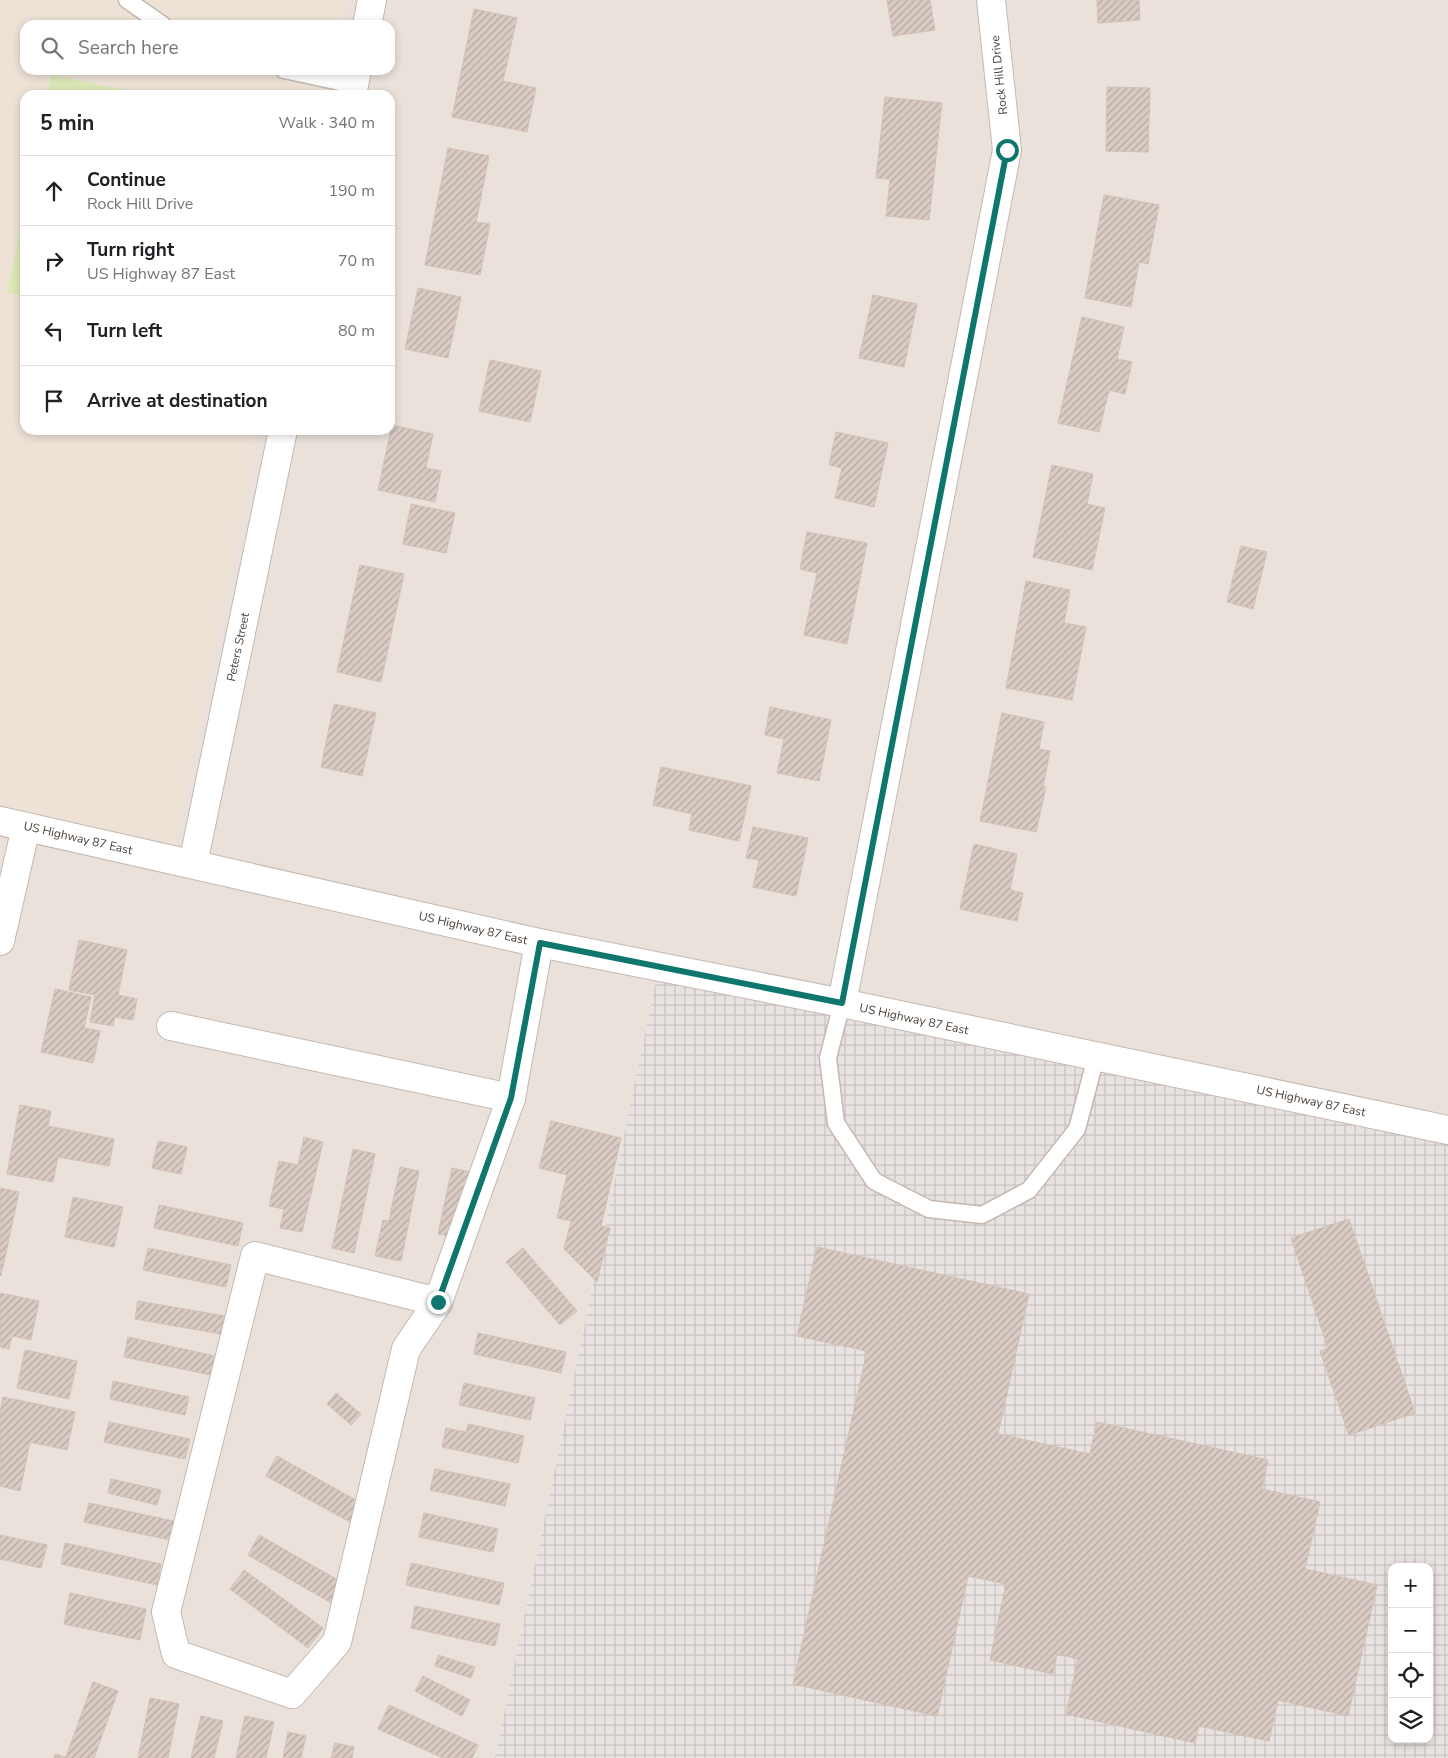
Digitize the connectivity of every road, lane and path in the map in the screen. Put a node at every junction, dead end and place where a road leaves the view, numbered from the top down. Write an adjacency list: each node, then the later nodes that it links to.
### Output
1 (127, 0): 4 (lane)
2 (372, 0): 5 (street)
3 (991, 0): 14 (street, Rock Hill Drive)
4 (156, 20)
5 (368, 20)
6 (311, 75): 7 (lane)
7 (355, 83)
8 (282, 435): 11 (street, Peters Street)
9 (0, 821): 10 (street, US Highway 87 East)
10 (26, 827): 11 (street, US Highway 87 East); 12 (street)
11 (193, 864): 13 (street, US Highway 87 East)
12 (0, 940)
13 (540, 943): 14 (street, US Highway 87 East); 17 (street)
14 (842, 1003): 16 (street, US Highway 87 East); 16 (lane)
15 (171, 1026): 17 (street)
16 (1096, 1057): 18 (street, US Highway 87 East)
17 (511, 1098): 19 (street)
18 (1448, 1130)
19 (438, 1302): 19 (street)

